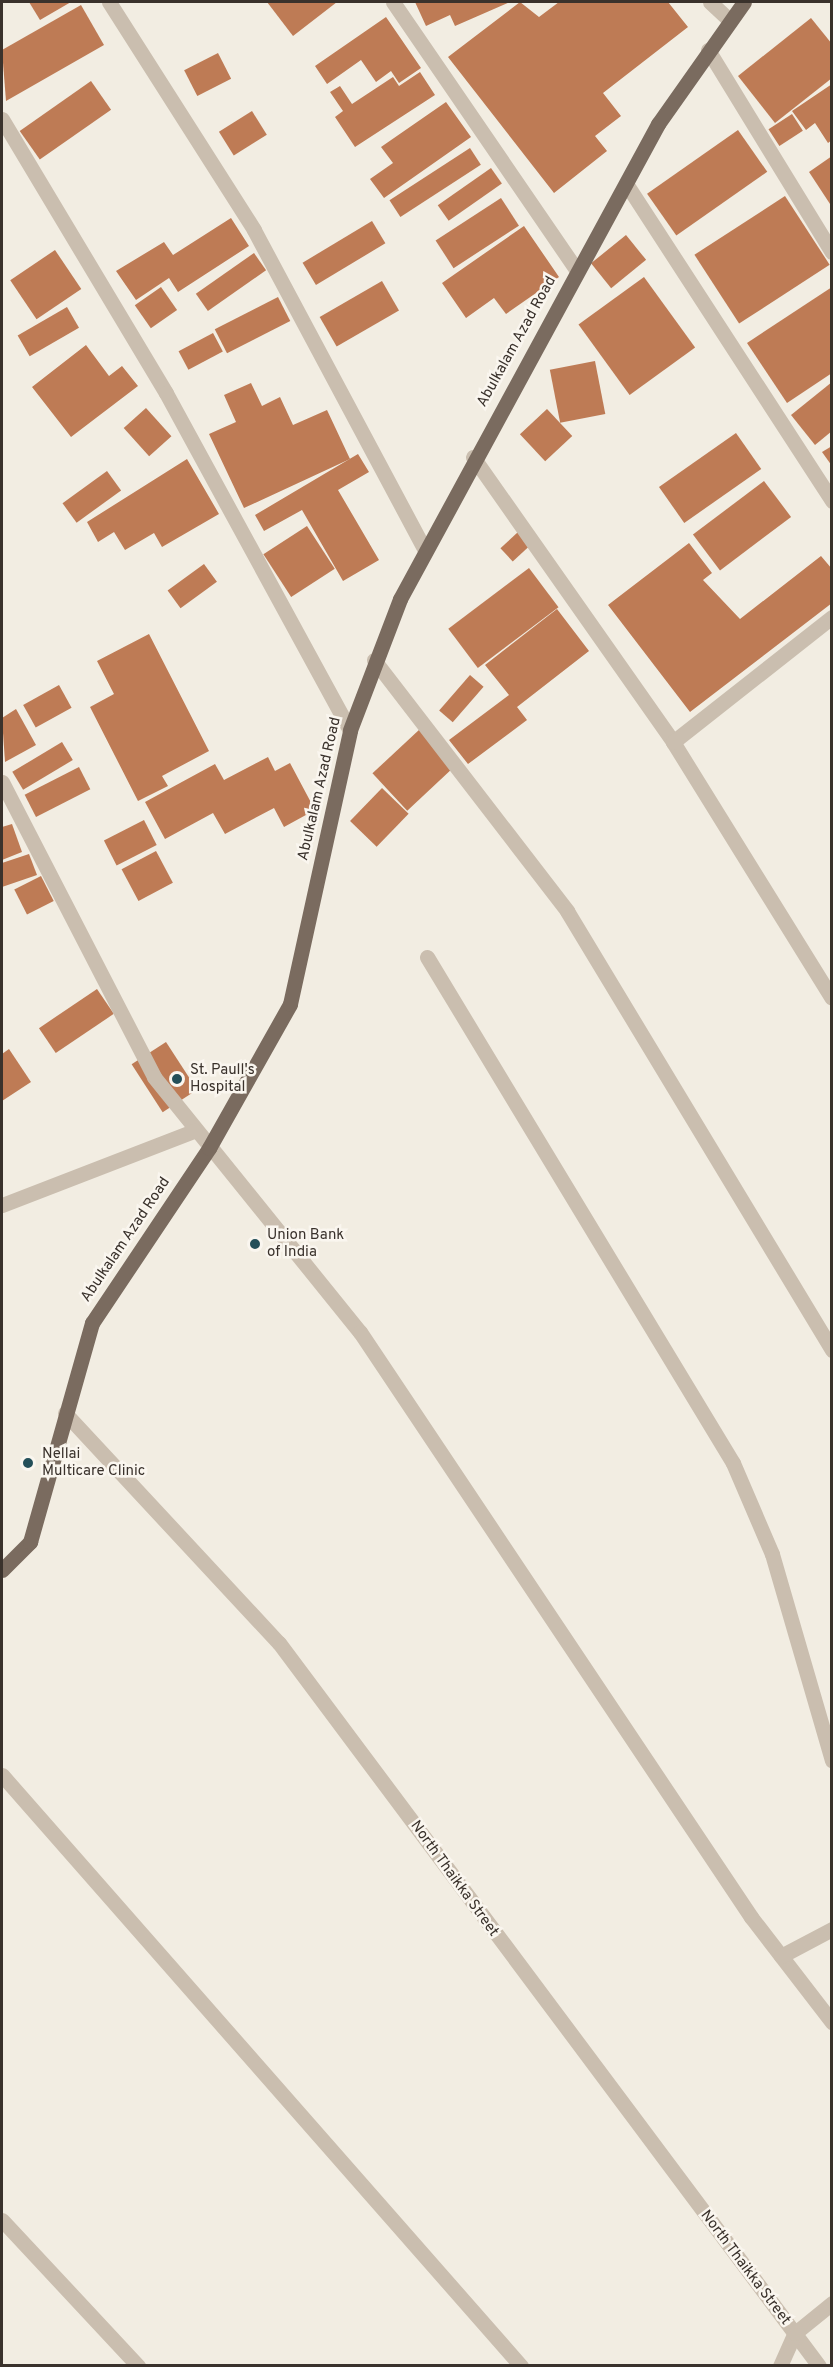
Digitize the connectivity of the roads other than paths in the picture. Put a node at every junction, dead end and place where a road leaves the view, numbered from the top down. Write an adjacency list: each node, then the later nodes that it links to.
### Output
1 (109, 2): 13 (street)
2 (393, 2): 10 (street)
3 (710, 2): 5 (street)
4 (744, 2): 5 (main road, Abulkalam Azad Road)
5 (729, 20): 6 (main road, Abulkalam Azad Road)
6 (708, 50): 8 (main road, Abulkalam Azad Road); 9 (street)
7 (2, 119): 16 (street)
8 (627, 185): 10 (main road, Abulkalam Azad Road); 12 (street)
9 (831, 252)
10 (577, 271): 11 (main road, Abulkalam Azad Road)
11 (473, 457): 13 (main road, Abulkalam Azad Road); 17 (street)
12 (831, 501)
13 (425, 550): 15 (main road, Abulkalam Azad Road)
14 (831, 617): 17 (street)
15 (374, 660): 16 (main road, Abulkalam Azad Road); 24 (street)
16 (350, 730): 22 (main road, Abulkalam Azad Road)
17 (673, 742): 20 (street)
18 (2, 782): 21 (street)
19 (427, 957): 27 (street)
20 (831, 998)
21 (194, 1131): 22 (street); 23 (street)
22 (209, 1149): 25 (main road, Abulkalam Azad Road); 30 (street)
23 (2, 1205)
24 (831, 1350)
25 (65, 1413): 26 (main road, Abulkalam Azad Road); 34 (street, North Thaikka Street)
26 (2, 1570)
27 (831, 1760)
28 (2, 1775): 36 (street)
29 (831, 1929): 30 (street)
30 (781, 1956): 31 (street)
31 (831, 2022)
32 (2, 2220): 35 (street)
33 (831, 2303): 34 (street)
34 (795, 2333): 37 (street); 38 (street, North Thaikka Street)
35 (138, 2366)
36 (521, 2366)
37 (780, 2366)
38 (819, 2366)

